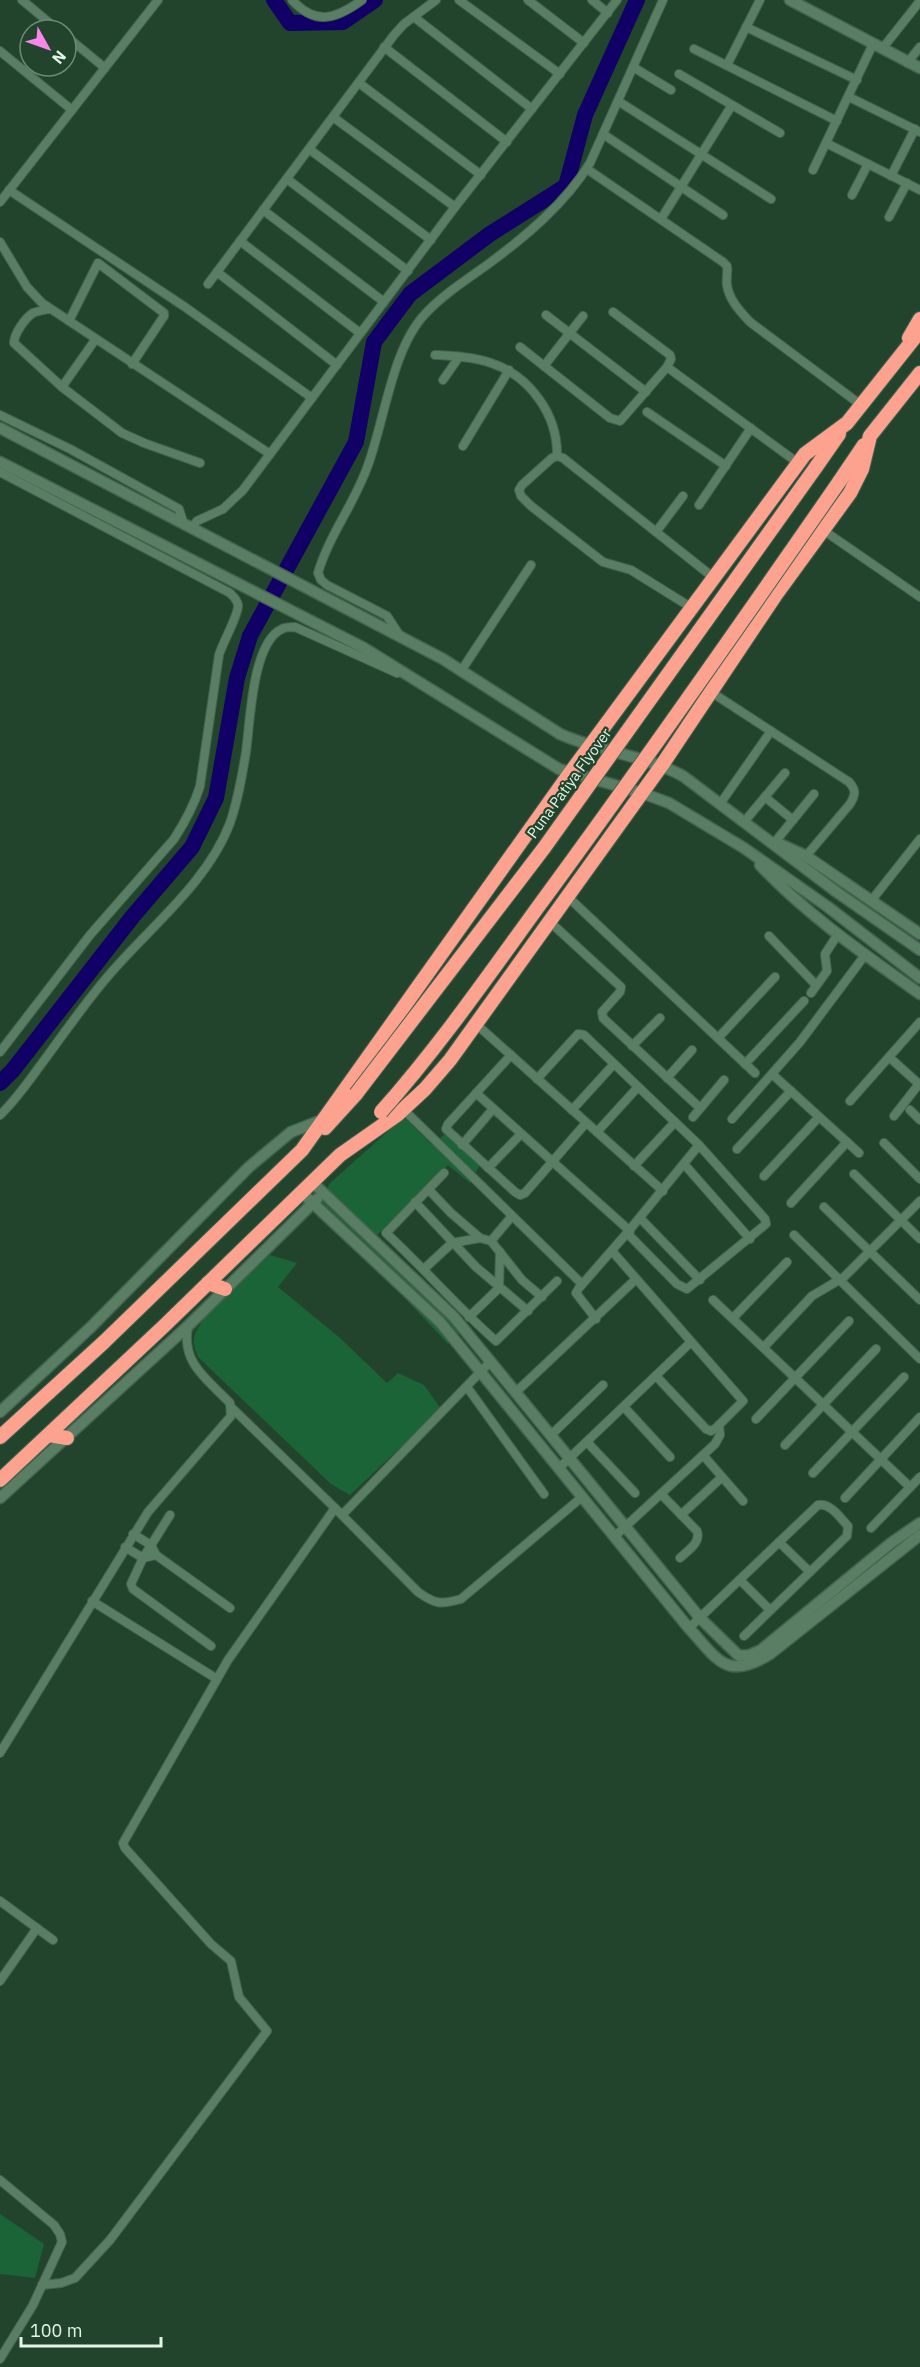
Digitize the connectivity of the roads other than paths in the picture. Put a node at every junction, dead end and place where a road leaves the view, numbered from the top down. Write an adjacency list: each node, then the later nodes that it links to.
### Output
1 (22, 0): 16 (street)
2 (158, 0): 28 (street)
3 (292, 0): 13 (street)
4 (436, 0): 15 (street)
5 (459, 0): 30 (street)
6 (528, 0): 18 (street)
7 (592, 0): 14 (street)
8 (617, 0): 14 (street)
9 (663, 0): 27 (street)
10 (760, 0): 17 (street)
11 (790, 0): 20 (street)
12 (920, 1): 20 (street)
13 (357, 2)
14 (608, 13): 18 (street)
15 (414, 16): 22 (street); 38 (street)
16 (44, 18)
17 (746, 27): 26 (street); 32 (street)
18 (584, 43): 30 (street)
19 (78, 46): 28 (street)
20 (878, 46): 25 (street); 32 (street)
21 (920, 46): 25 (street)
22 (384, 47): 33 (street); 45 (street)
23 (694, 49): 26 (street)
24 (0, 51): 39 (street)
25 (907, 63): 29 (street)
26 (727, 65): 41 (street)
27 (633, 67): 34 (street); 36 (street)
28 (105, 68): 39 (street)
29 (920, 68)
30 (560, 74): 38 (street)
31 (679, 74): 37 (street)
32 (857, 80): 35 (street)
33 (359, 83): 40 (street); 52 (street)
34 (671, 90)
35 (849, 97): 41 (street); 42 (street)
36 (618, 101): 43 (street); 48 (street)
37 (732, 105): 44 (street); 48 (street)
38 (532, 109): 45 (street)
39 (72, 110): 57 (street)
40 (333, 117): 47 (street); 62 (street)
41 (837, 121): 46 (street)
42 (917, 130): 53 (street)
43 (603, 134): 50 (street); 56 (street)
44 (780, 134)
45 (507, 142): 52 (street)
46 (826, 143): 49 (street); 51 (street)
47 (309, 149): 54 (street); 67 (street)
48 (701, 154): 56 (street); 60 (street)
49 (868, 164): 53 (street); 59 (street)
50 (587, 169): 66 (street); 124 (street)
51 (813, 170)
52 (481, 175): 62 (street)
53 (891, 176): 55 (street)
54 (286, 179): 63 (street); 72 (street)
55 (907, 183): 58 (street); 65 (street)
56 (680, 188): 64 (street); 66 (street)
57 (9, 190): 61 (street); 70 (street)
58 (920, 190)
59 (852, 195)
60 (771, 199)
61 (0, 202)
62 (454, 207): 67 (street)
63 (263, 210): 68 (street); 75 (street)
64 (723, 215)
65 (889, 218)
66 (661, 219): 100 (street)
67 (431, 240): 72 (street)
68 (240, 241): 73 (street); 83 (street)
69 (0, 242): 76 (street)
70 (104, 254): 71 (street); 99 (street)
71 (98, 263): 81 (street); 90 (street)
72 (408, 271): 75 (street)
73 (217, 272): 74 (street); 91 (street)
74 (208, 284)
75 (384, 302): 83 (street)
76 (49, 309): 81 (street); 97 (street)
77 (613, 312): 93 (street)
78 (546, 315): 84 (street)
79 (584, 316): 84 (street)
80 (920, 319): 87 (highway)
81 (69, 321): 85 (street)
82 (920, 331): 87 (highway)
83 (360, 333): 91 (street)
84 (570, 333): 92 (street); 98 (street)
85 (95, 340): 90 (street); 97 (street)
86 (520, 347): 92 (street)
87 (901, 353): 100 (highway)
88 (435, 355): 89 (street)
89 (459, 357): 94 (street); 96 (street)
90 (132, 364): 108 (street)
91 (337, 365): 99 (street)
92 (544, 366): 98 (street)
93 (667, 367): 98 (street); 105 (street)
94 (509, 370): 107 (street); 109 (street)
95 (920, 374): 106 (highway)
96 (443, 380)
97 (62, 387): 111 (street)
98 (646, 392)
99 (312, 398): 108 (street)
100 (861, 405): 103 (highway)
101 (647, 412): 113 (street)
102 (0, 415): 117 (street)
103 (847, 423): 112 (highway); 199 (highway, Puna Patiya Flyover, bridge)
104 (0, 428): 117 (street)
105 (751, 428): 112 (street); 113 (street)
106 (870, 436): 118 (highway); 201 (highway, bridge)
107 (463, 446)
108 (270, 454): 117 (street)
109 (557, 456): 119 (street); 123 (street)
110 (0, 462): 126 (street)
111 (200, 463)
112 (798, 463): 121 (highway)
113 (726, 466): 116 (street)
114 (0, 472): 164 (street)
115 (683, 496): 119 (street)
116 (699, 505)
117 (187, 526): 124 (street)
118 (823, 530): 122 (street); 127 (highway)
119 (656, 532): 121 (street)
120 (531, 565): 125 (street)
121 (714, 578): 123 (highway)
122 (920, 597)
123 (692, 608): 129 (highway)
124 (400, 636): 125 (street)
125 (461, 671): 129 (street)
126 (422, 684): 132 (street); 183 (street)
127 (711, 692): 128 (street); 130 (highway)
128 (771, 731): 136 (street); 143 (street)
129 (591, 745): 130 (street); 132 (highway)
130 (662, 765): 133 (highway); 136 (street)
131 (785, 772): 135 (street)
132 (570, 773): 133 (street); 189 (highway)
133 (642, 793): 142 (street); 144 (highway)
134 (814, 794): 137 (street)
135 (765, 797): 137 (street); 138 (street)
136 (720, 804): 138 (street)
137 (793, 820): 141 (street)
138 (744, 822): 139 (street)
139 (760, 834): 141 (street); 150 (street)
140 (920, 839): 145 (street)
141 (775, 842): 143 (street)
142 (744, 848): 147 (street); 153 (street)
143 (806, 856): 145 (street)
144 (568, 897): 146 (highway); 161 (street)
145 (871, 901): 148 (street)
146 (550, 922): 160 (highway); 162 (street)
147 (838, 934): 151 (street); 154 (street)
148 (920, 934)
149 (769, 936): 154 (street)
150 (920, 950)
151 (865, 956): 156 (street); 170 (street)
152 (775, 977): 161 (street)
153 (920, 978)
154 (816, 985): 155 (street)
155 (811, 993)
156 (920, 994)
157 (804, 1001): 168 (street)
158 (660, 1018): 162 (street)
159 (920, 1022): 166 (street)
160 (476, 1024): 165 (street); 179 (highway)
161 (718, 1038): 168 (street)
162 (632, 1046): 172 (street)
163 (692, 1050): 172 (street)
164 (0, 1052)
165 (511, 1055): 171 (street); 176 (street)
166 (890, 1057): 177 (street); 185 (street)
167 (614, 1064): 171 (street); 174 (street); 181 (street)
168 (745, 1064): 169 (street)
169 (755, 1073)
170 (772, 1074): 175 (street); 187 (street)
171 (537, 1078): 181 (street)
172 (667, 1078): 178 (street)
173 (724, 1080): 178 (street)
174 (638, 1087): 191 (street); 192 (street)
175 (791, 1091): 186 (street); 198 (street)
176 (476, 1093): 180 (street); 196 (street)
177 (850, 1101)
178 (700, 1108): 184 (street)
179 (403, 1109): 201 (highway); 220 (street)
180 (494, 1109): 193 (street); 196 (street)
181 (572, 1110): 190 (street)
182 (910, 1110): 188 (street)
183 (0, 1115)
184 (693, 1116)
185 (894, 1116)
186 (819, 1117): 194 (street); 208 (street)
187 (732, 1119)
188 (920, 1119)
189 (322, 1120): 199 (highway); 267 (street)
190 (586, 1122): 192 (street); 202 (street)
191 (675, 1122): 197 (street); 204 (street)
192 (597, 1132): 204 (street)
193 (521, 1134): 202 (street); 205 (street)
194 (847, 1142): 200 (street); 218 (street)
195 (884, 1143): 209 (street)
196 (462, 1145): 205 (street)
197 (699, 1145): 203 (street); 226 (street)
198 (737, 1149)
199 (302, 1150): 274 (highway)
200 (859, 1153)
201 (340, 1155): 210 (highway)
202 (552, 1162): 205 (street); 223 (street)
203 (684, 1164): 212 (street); 226 (street)
204 (634, 1166): 212 (street)
205 (488, 1168)
206 (444, 1173): 211 (street)
207 (854, 1174): 222 (street)
208 (764, 1176)
209 (920, 1179)
210 (312, 1182): 213 (highway); 214 (street)
211 (429, 1190): 216 (street); 225 (street)
212 (663, 1191): 221 (street)
213 (301, 1192): 217 (street); 239 (highway)
214 (323, 1193): 217 (street); 256 (street)
215 (920, 1201): 222 (street)
216 (415, 1202): 229 (street); 234 (street)
217 (313, 1203): 242 (street); 257 (street)
218 (790, 1203)
219 (824, 1207): 231 (street)
220 (512, 1216): 228 (street); 240 (street)
221 (640, 1218): 223 (street); 238 (street)
222 (901, 1220): 227 (street); 231 (street)
223 (628, 1232): 230 (street); 238 (street)
224 (794, 1235): 235 (street)
225 (480, 1238): 228 (street); 229 (street)
226 (750, 1239): 238 (street)
227 (920, 1239)
228 (491, 1241): 232 (street)
229 (452, 1243): 234 (street); 241 (street)
230 (612, 1251): 236 (street); 240 (street)
231 (870, 1251): 235 (street); 244 (street)
232 (500, 1252): 241 (street); 243 (street)
233 (788, 1262): 248 (street)
234 (424, 1268): 247 (street)
235 (839, 1279): 253 (street); 255 (street)
236 (636, 1280): 249 (street); 252 (street)
237 (557, 1281): 243 (street)
238 (700, 1281)
239 (208, 1283): 242 (highway); 272 (highway)
240 (582, 1284): 249 (street)
241 (499, 1288): 246 (street); 247 (street)
242 (225, 1289): 251 (street)
243 (542, 1297): 246 (street)
244 (920, 1299)
245 (714, 1300): 248 (street)
246 (528, 1311): 247 (street)
247 (469, 1317)
248 (733, 1318): 253 (street)
249 (596, 1319): 263 (street)
250 (849, 1321): 260 (street)
251 (188, 1326): 266 (street); 275 (street)
252 (691, 1342): 258 (street); 270 (street)
253 (764, 1347): 260 (street)
254 (876, 1348): 264 (street)
255 (920, 1359)
256 (491, 1361): 257 (street); 263 (street)
257 (481, 1372): 262 (street); 282 (street)
258 (656, 1376): 265 (street); 270 (street)
259 (904, 1377): 271 (street)
260 (795, 1378): 264 (street); 269 (street)
261 (603, 1385): 273 (street)
262 (467, 1387): 289 (street); 297 (street)
263 (516, 1392): 273 (street)
264 (824, 1405): 271 (street); 277 (street)
265 (624, 1407): 276 (street); 279 (street)
266 (232, 1408): 295 (street); 302 (street)
267 (0, 1412)
268 (920, 1417): 280 (street)
269 (756, 1419)
270 (719, 1425): 278 (street)
271 (852, 1432): 280 (street); 283 (street)
272 (49, 1436): 275 (highway); 286 (highway)
273 (550, 1436): 281 (street)
274 (0, 1437)
275 (67, 1438): 292 (street)
276 (587, 1442): 281 (street); 288 (street)
277 (785, 1445)
278 (703, 1455): 284 (street); 290 (street)
279 (670, 1457)
280 (881, 1459): 287 (street); 293 (street)
281 (569, 1460): 282 (street); 300 (street)
282 (558, 1469): 291 (street)
283 (813, 1473)
284 (722, 1477): 294 (street); 298 (street)
285 (920, 1477): 287 (street)
286 (0, 1480)
287 (910, 1487): 301 (street)
288 (635, 1492)
289 (544, 1494)
290 (661, 1494): 298 (street); 300 (street)
291 (582, 1497): 297 (street); 304 (street)
292 (0, 1498)
293 (845, 1498)
294 (743, 1502)
295 (335, 1508): 297 (street); 320 (street)
296 (170, 1515): 306 (street)
297 (342, 1515)
298 (681, 1515): 310 (street)
299 (920, 1523): 316 (street)
300 (625, 1528): 304 (street); 316 (street)
301 (871, 1528)
302 (133, 1534): 306 (street); 307 (street)
303 (920, 1535): 317 (street)
304 (614, 1537): 317 (street)
305 (779, 1542): 311 (street); 311 (street); 312 (street)
306 (151, 1545): 308 (street); 309 (street)
307 (125, 1547): 309 (street); 313 (street)
308 (156, 1555): 309 (street); 314 (street)
309 (143, 1558): 319 (street)
310 (680, 1558)
311 (810, 1572): 315 (street)
312 (740, 1580): 315 (street); 316 (street)
313 (92, 1601): 320 (street); 321 (street)
314 (230, 1608)
315 (771, 1610): 318 (street)
316 (700, 1618): 317 (street)
317 (689, 1628)
318 (744, 1636)
319 (211, 1646)
320 (217, 1679): 327 (street)
321 (0, 1753)
322 (0, 1901): 323 (street)
323 (37, 1928): 324 (street); 325 (street)
324 (53, 1940)
325 (0, 1981)
326 (0, 2180): 327 (street)
327 (42, 2285): 328 (street)
328 (0, 2359)

